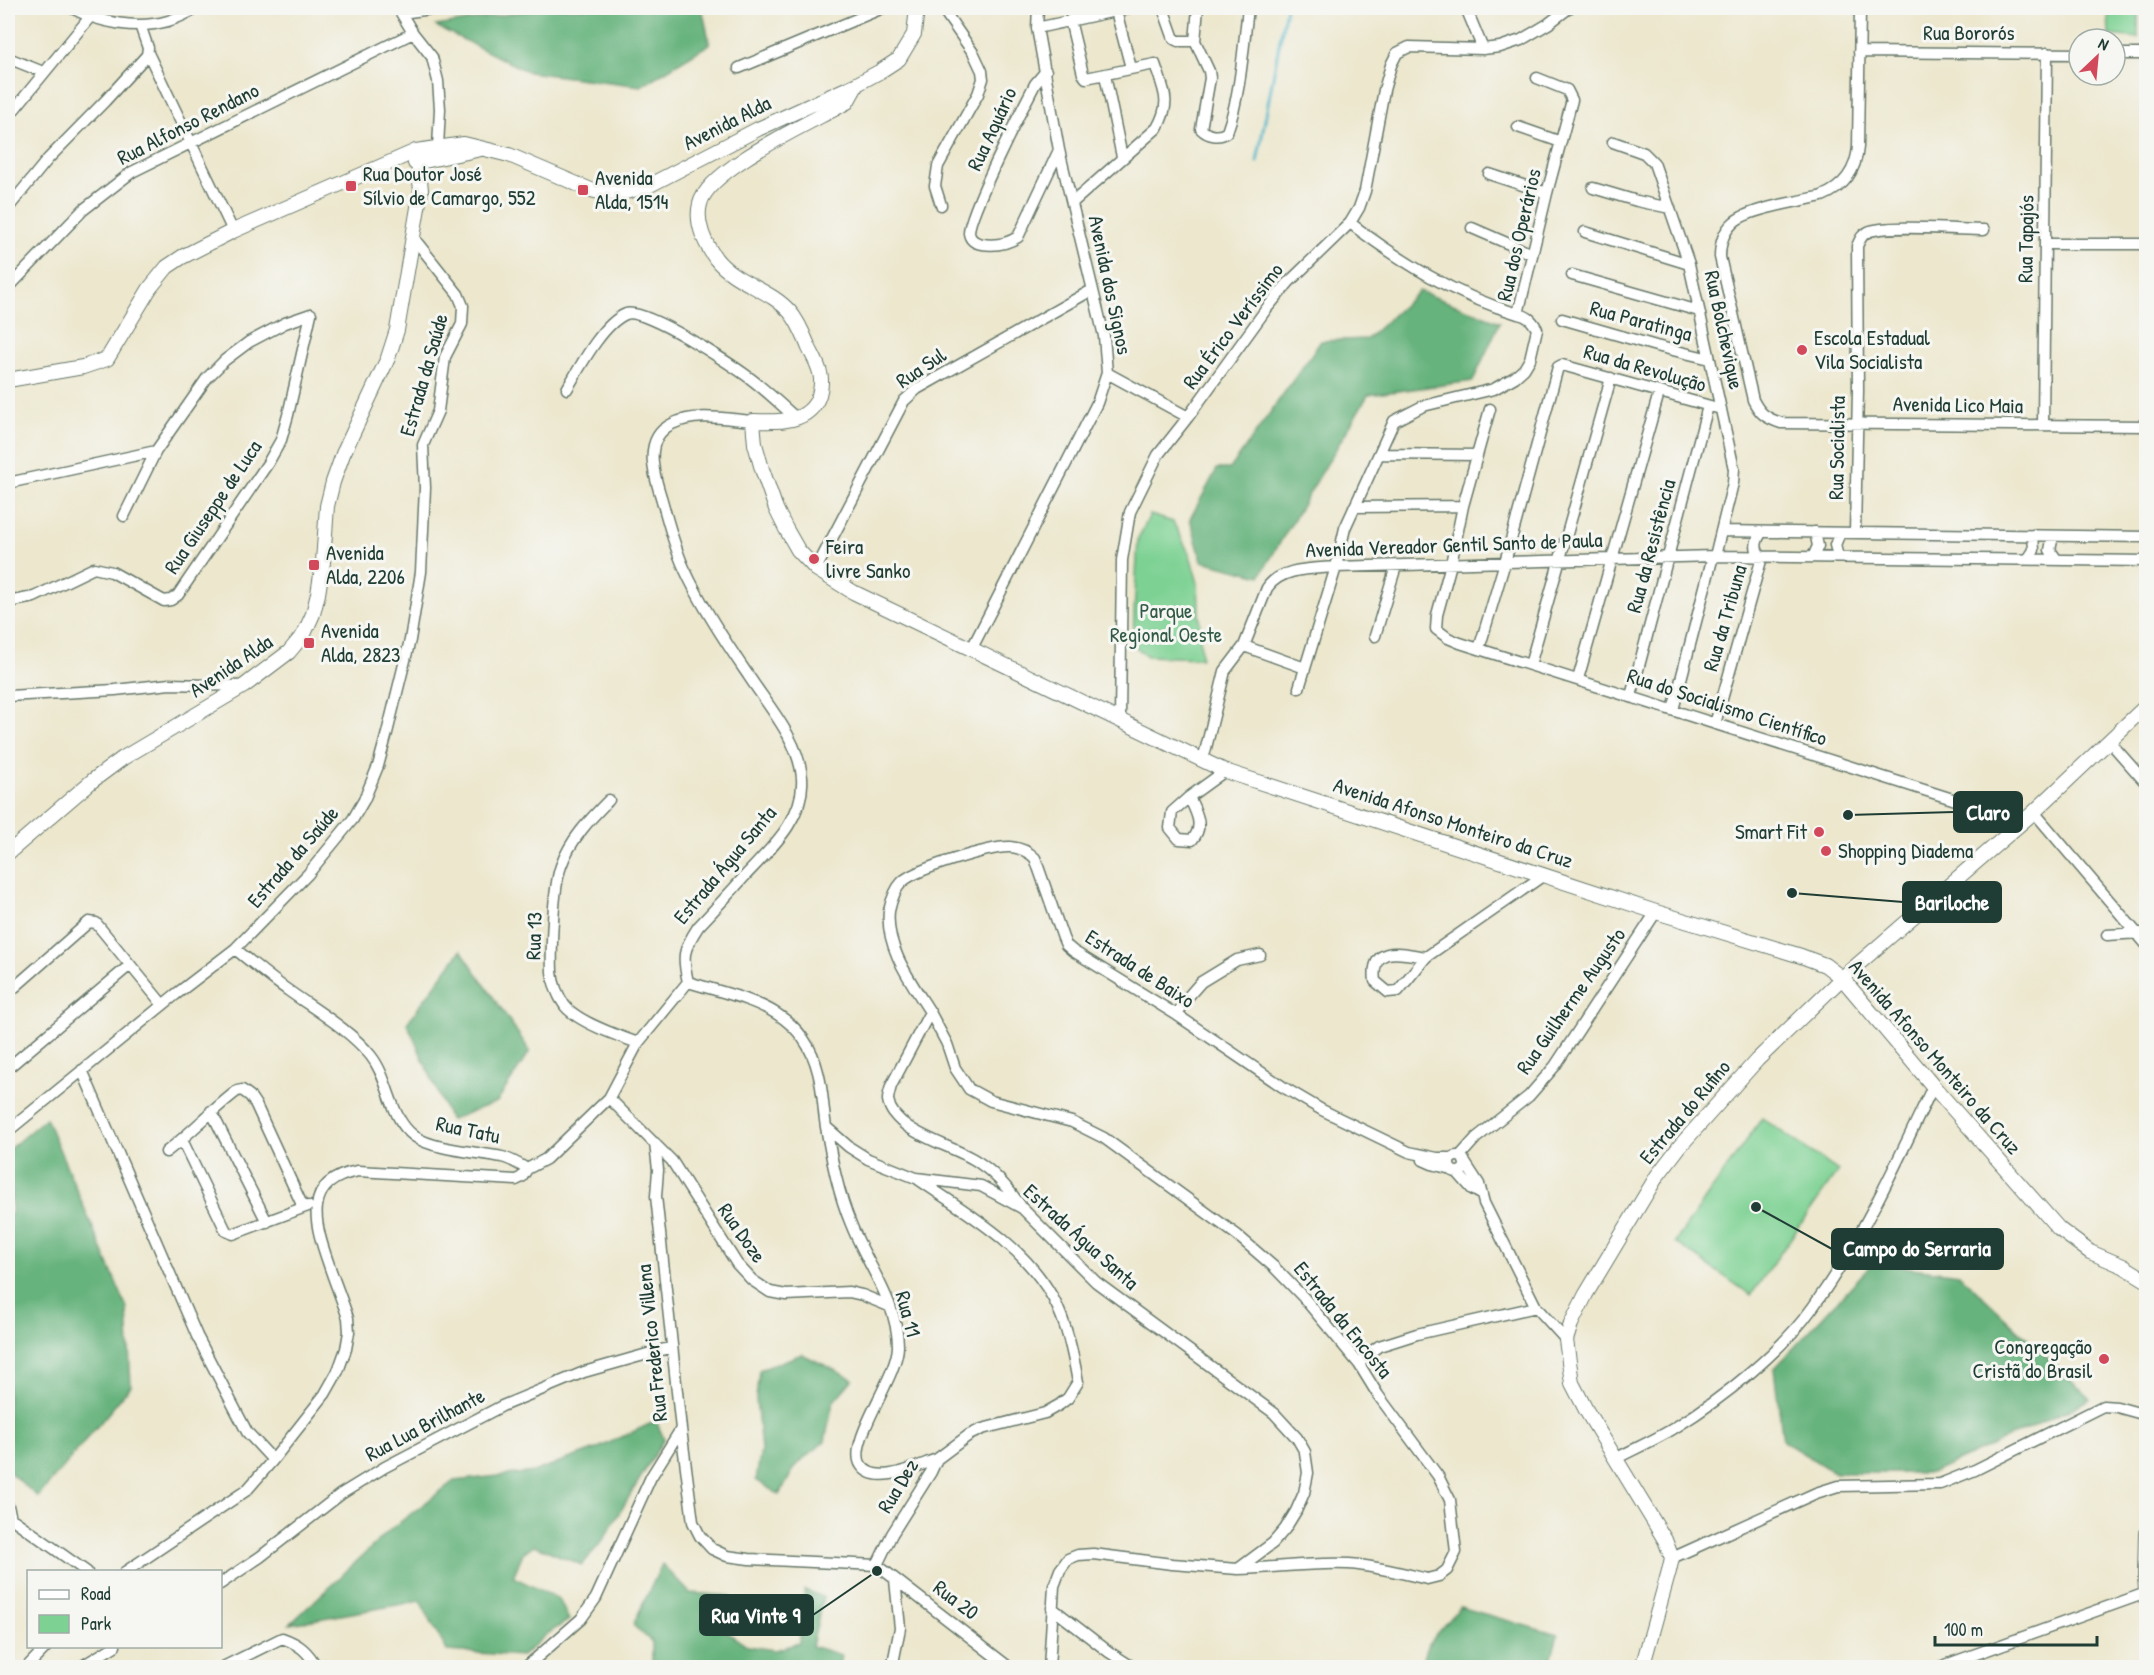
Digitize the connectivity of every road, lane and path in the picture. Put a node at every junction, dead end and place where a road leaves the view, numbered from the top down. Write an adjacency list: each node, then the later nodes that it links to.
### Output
1 (72, 8): 17 (street)
2 (198, 8): 19 (street)
3 (439, 8): 15 (street)
4 (883, 8): 31 (street)
5 (917, 8): 37 (street, Avenida Alda)
6 (942, 8): 53 (street)
7 (1038, 8): 20 (street, Avenida dos Signos)
8 (1129, 8): 16 (street)
9 (1163, 8): 22 (street)
10 (1197, 8): 22 (street)
11 (1248, 8): 22 (street)
12 (1466, 8): 23 (street)
13 (1569, 8): 23 (street, Rua Érico Veríssimo)
14 (1860, 8): 24 (street)
15 (400, 10): 21 (street)
16 (1116, 11): 18 (street); 32 (street)
17 (90, 17): 19 (street); 34 (street)
18 (1070, 20): 20 (street); 35 (street)
19 (140, 25): 25 (street)
20 (1037, 28): 33 (street, Avenida dos Signos)
21 (413, 33): 42 (street, Rua Alfonso Rendano); 44 (street)
22 (1194, 41)
23 (1483, 49): 56 (street, Rua Érico Veríssimo)
24 (1859, 52): 26 (street, Rua Bororós); 84 (street, Avenida Lico Maia)
25 (148, 53): 42 (street); 54 (street)
26 (2047, 53): 27 (street, Rua Bororós); 62 (street, Rua Tapajós)
27 (2067, 54)
28 (2127, 54): 29 (street)
29 (2146, 54)
30 (8, 58): 34 (street)
31 (739, 68)
32 (1131, 68): 35 (street); 45 (street)
33 (1046, 71): 43 (street, Avenida dos Signos); 43 (street, Rua Aquário)
34 (44, 72): 38 (street)
35 (1105, 75): 45 (street)
36 (1537, 78): 40 (street, Rua dos Operários)
37 (857, 84): 44 (street, Avenida Alda); 82 (street)
38 (8, 117)
39 (1518, 127): 40 (street)
40 (1561, 142): 51 (street, Rua dos Operários)
41 (1613, 142): 55 (street, Rua Bolchevique)
42 (191, 143): 59 (street); 67 (street, Rua Alfonso Rendano)
43 (1059, 150): 52 (street, Avenida dos Signos)
44 (436, 151): 46 (street, Avenida Alda); 47 (street, Avenida Alda); 50 (street, Avenida Alda)
45 (1122, 157): 52 (street)
46 (392, 163): 47 (street, Avenida Alda); 59 (street)
47 (418, 163): 50 (street, Avenida Alda)
48 (1489, 174): 51 (street)
49 (1593, 188): 55 (street)
50 (421, 190): 61 (street, Avenida Alda)
51 (1547, 193): 64 (street, Rua dos Operários)
52 (1073, 202): 68 (street, Avenida dos Signos)
53 (941, 205)
54 (8, 208)
55 (1670, 208): 65 (street, Rua Bolchevique)
56 (1350, 223): 70 (street); 81 (street, Rua Érico Veríssimo)
57 (1472, 228): 64 (street)
58 (1984, 230): 84 (street, Rua Socialista)
59 (233, 231): 75 (street)
60 (1585, 232): 65 (street)
61 (412, 236): 125 (street, Avenida Alda); 146 (street, Estrada da Saúde)
62 (2045, 244): 63 (street); 85 (street, Rua Tapajós)
63 (2146, 244)
64 (1532, 254): 70 (street, Rua dos Operários)
65 (1689, 264): 69 (street, Rua Bolchevique)
66 (1572, 275): 69 (street)
67 (8, 288)
68 (1092, 290): 73 (street, Avenida dos Signos); 116 (street, Rua Sul)
69 (1699, 311): 72 (street, Rua Bolchevique)
70 (1518, 314): 88 (street, Rua dos Operários)
71 (1562, 319): 72 (street, Rua Paratinga)
72 (1710, 359): 80 (street, Rua Bolchevique)
73 (1107, 373): 81 (street); 121 (street, Avenida dos Signos)
74 (1611, 378): 77 (street, Rua da Revolução); 109 (street); 112 (street, Rua da Revolução)
75 (8, 380)
76 (567, 389): 82 (street)
77 (1659, 393): 78 (street, Rua da Revolução); 104 (street)
78 (1708, 406): 80 (street, Rua da Revolução); 102 (street, Rua da Resistência)
79 (1490, 410): 89 (street)
80 (1721, 410): 94 (street, Rua Bolchevique)
81 (1188, 417): 131 (street, Rua Érico Veríssimo)
82 (796, 418): 83 (street, Estrada Água Santa)
83 (753, 421): 116 (street, Avenida Afonso Monteiro da Cruz); 151 (street, Estrada Água Santa)
84 (1856, 423): 85 (street, Avenida Lico Maia); 98 (street, Rua Socialista)
85 (2043, 425): 86 (street, Avenida Lico Maia)
86 (2146, 426)
87 (156, 451): 90 (street); 93 (street); 117 (street, Rua Giuseppe de Luca)
88 (1380, 454): 89 (street); 92 (street, Rua dos Operários)
89 (1477, 455): 91 (street)
90 (8, 483)
91 (1463, 506): 92 (street); 113 (street)
92 (1354, 507): 115 (street, Rua dos Operários)
93 (124, 516)
94 (1721, 531): 95 (street); 103 (street, Rua Bolchevique)
95 (1762, 532): 96 (street); 105 (street)
96 (1815, 532): 97 (street); 106 (street)
97 (1839, 533): 98 (street); 107 (street)
98 (1855, 533): 99 (street)
99 (2032, 536): 100 (street); 108 (street)
100 (2053, 536): 101 (street); 110 (street)
101 (2146, 537)
102 (1668, 556): 103 (street, Avenida Vereador Gentil Santo de Paula); 104 (street, Avenida Vereador Gentil Santo de Paula); 128 (street, Rua da Resistência)
103 (1714, 556): 105 (street, Avenida Vereador Gentil Santo de Paula); 130 (street, Rua Bolchevique)
104 (1613, 557): 109 (street, Avenida Vereador Gentil Santo de Paula); 124 (street)
105 (1762, 557): 106 (street, Avenida Vereador Gentil Santo de Paula); 132 (street, Rua da Tribuna)
106 (1813, 557): 107 (street, Avenida Vereador Gentil Santo de Paula)
107 (1838, 557): 108 (street, Avenida Vereador Gentil Santo de Paula)
108 (2028, 559): 110 (street, Avenida Vereador Gentil Santo de Paula)
109 (1561, 560): 112 (street, Avenida Vereador Gentil Santo de Paula); 122 (street)
110 (2057, 560): 111 (street, Avenida Vereador Gentil Santo de Paula)
111 (2146, 561)
112 (1505, 562): 113 (street, Avenida Vereador Gentil Santo de Paula); 120 (street)
113 (1451, 564): 114 (street, Avenida Vereador Gentil Santo de Paula); 120 (street, Rua do Socialismo Científico)
114 (1396, 566): 115 (street, Avenida Vereador Gentil Santo de Paula); 118 (street)
115 (1336, 567): 119 (street, Avenida Vereador Gentil Santo de Paula); 123 (street, Rua dos Operários)
116 (816, 569): 121 (street, Avenida Afonso Monteiro da Cruz)
117 (8, 602)
118 (1375, 636)
119 (1244, 646): 123 (street); 134 (street, Avenida Vereador Gentil Santo de Paula)
120 (1479, 649): 122 (street, Rua do Socialismo Científico)
121 (970, 650): 131 (street, Avenida Afonso Monteiro da Cruz)
122 (1530, 665): 124 (street, Rua do Socialismo Científico)
123 (1305, 668): 126 (street, Rua dos Operários)
124 (1578, 679): 128 (street, Rua do Socialismo Científico)
125 (244, 686): 127 (street); 140 (street, Avenida Alda)
126 (1299, 688)
127 (8, 696)
128 (1631, 696): 130 (street, Rua do Socialismo Científico)
129 (2146, 706): 133 (street, Estrada do Rufino)
130 (1672, 710): 132 (street, Rua do Socialismo Científico)
131 (1120, 719): 134 (street, Avenida Afonso Monteiro da Cruz)
132 (1715, 724): 139 (street, Rua do Socialismo Científico)
133 (2109, 741): 136 (street); 139 (street, Estrada do Rufino)
134 (1203, 760): 135 (street, Avenida Afonso Monteiro da Cruz)
135 (1226, 771): 137 (street); 141 (street, Avenida Afonso Monteiro da Cruz)
136 (2146, 783)
137 (1189, 797)
138 (609, 800): 156 (street, Rua 13)
139 (2028, 816): 143 (street); 150 (street, Estrada do Rufino)
140 (8, 853)
141 (1544, 876): 142 (street, Avenida Afonso Monteiro da Cruz); 148 (street)
142 (1656, 912): 150 (street, Avenida Afonso Monteiro da Cruz); 167 (street, Rua Guilherme Augusto)
143 (2142, 933): 144 (street); 145 (street)
144 (2108, 935)
145 (2146, 944)
146 (235, 949): 153 (street, Estrada da Saúde); 168 (street, Rua Tatu)
147 (1260, 955): 155 (street)
148 (1426, 957): 148 (street)
149 (130, 964): 152 (street); 153 (street); 157 (street)
150 (1842, 978): 159 (street, Avenida Afonso Monteiro da Cruz); 177 (street, Estrada do Rufino)
151 (688, 982): 156 (street); 162 (street)
152 (8, 993)
153 (163, 1005): 158 (street, Estrada da Saúde)
154 (930, 1012): 155 (street, Estrada de Baixo); 172 (street); 179 (street, Estrada da Encosta)
155 (1177, 1015): 167 (street, Estrada de Baixo)
156 (638, 1043): 160 (street)
157 (8, 1068)
158 (82, 1070): 163 (street, Estrada da Saúde); 184 (street)
159 (1933, 1086): 174 (street, Avenida Afonso Monteiro da Cruz); 183 (street)
160 (609, 1098): 165 (street, Rua Doze); 168 (street)
161 (211, 1111): 164 (street); 171 (street); 173 (street)
162 (826, 1127): 169 (street, Estrada Água Santa); 175 (street, Rua 11)
163 (8, 1131)
164 (182, 1140): 166 (street); 173 (street)
165 (655, 1143): 175 (street, Rua Doze); 178 (street, Rua Frederico Villena)
166 (166, 1152)
167 (1457, 1163): 176 (street)
168 (527, 1169): 170 (street)
169 (916, 1178): 172 (street, Estrada Água Santa); 182 (street, Rua Dez)
170 (317, 1204): 171 (street); 184 (street)
171 (303, 1207): 173 (street)
172 (1022, 1208): 191 (street, Estrada Água Santa)
173 (267, 1222)
174 (2146, 1280)
175 (889, 1306): 182 (street, Rua 11)
176 (1536, 1307): 177 (street); 179 (street)
177 (1566, 1340): 183 (street, Estrada do Rufino)
178 (672, 1347): 181 (street, Rua Frederico Villena); 196 (street, Rua Lua Brilhante)
179 (1359, 1364): 191 (street, Estrada da Encosta)
180 (2146, 1415): 189 (street)
181 (681, 1429): 190 (street); 205 (street, Rua Frederico Villena)
182 (937, 1459): 190 (street, Rua Dez)
183 (1615, 1459): 189 (street, Estrada do Rufino)
184 (273, 1460): 193 (street)
185 (8, 1506): 186 (street)
186 (9, 1518): 192 (street)
187 (2146, 1533): 188 (street)
188 (2146, 1550): 194 (street)
189 (1672, 1558): 210 (street)
190 (877, 1565): 195 (street, Rua 20)
191 (1238, 1569): 198 (street)
192 (84, 1570)
193 (128, 1570)
194 (2146, 1572): 197 (street)
195 (895, 1580): 206 (street); 207 (street, Rua 20)
196 (222, 1583)
197 (2146, 1592): 211 (street)
198 (1052, 1608): 208 (street); 209 (street)
199 (46, 1648): 201 (street)
200 (113, 1648): 202 (street)
201 (26, 1668)
202 (79, 1668)
203 (221, 1668): 204 (street)
204 (317, 1668)
205 (525, 1668)
206 (891, 1668)
207 (1010, 1668)
208 (1049, 1668)
209 (1134, 1668)
210 (1642, 1668)
211 (1937, 1668)

